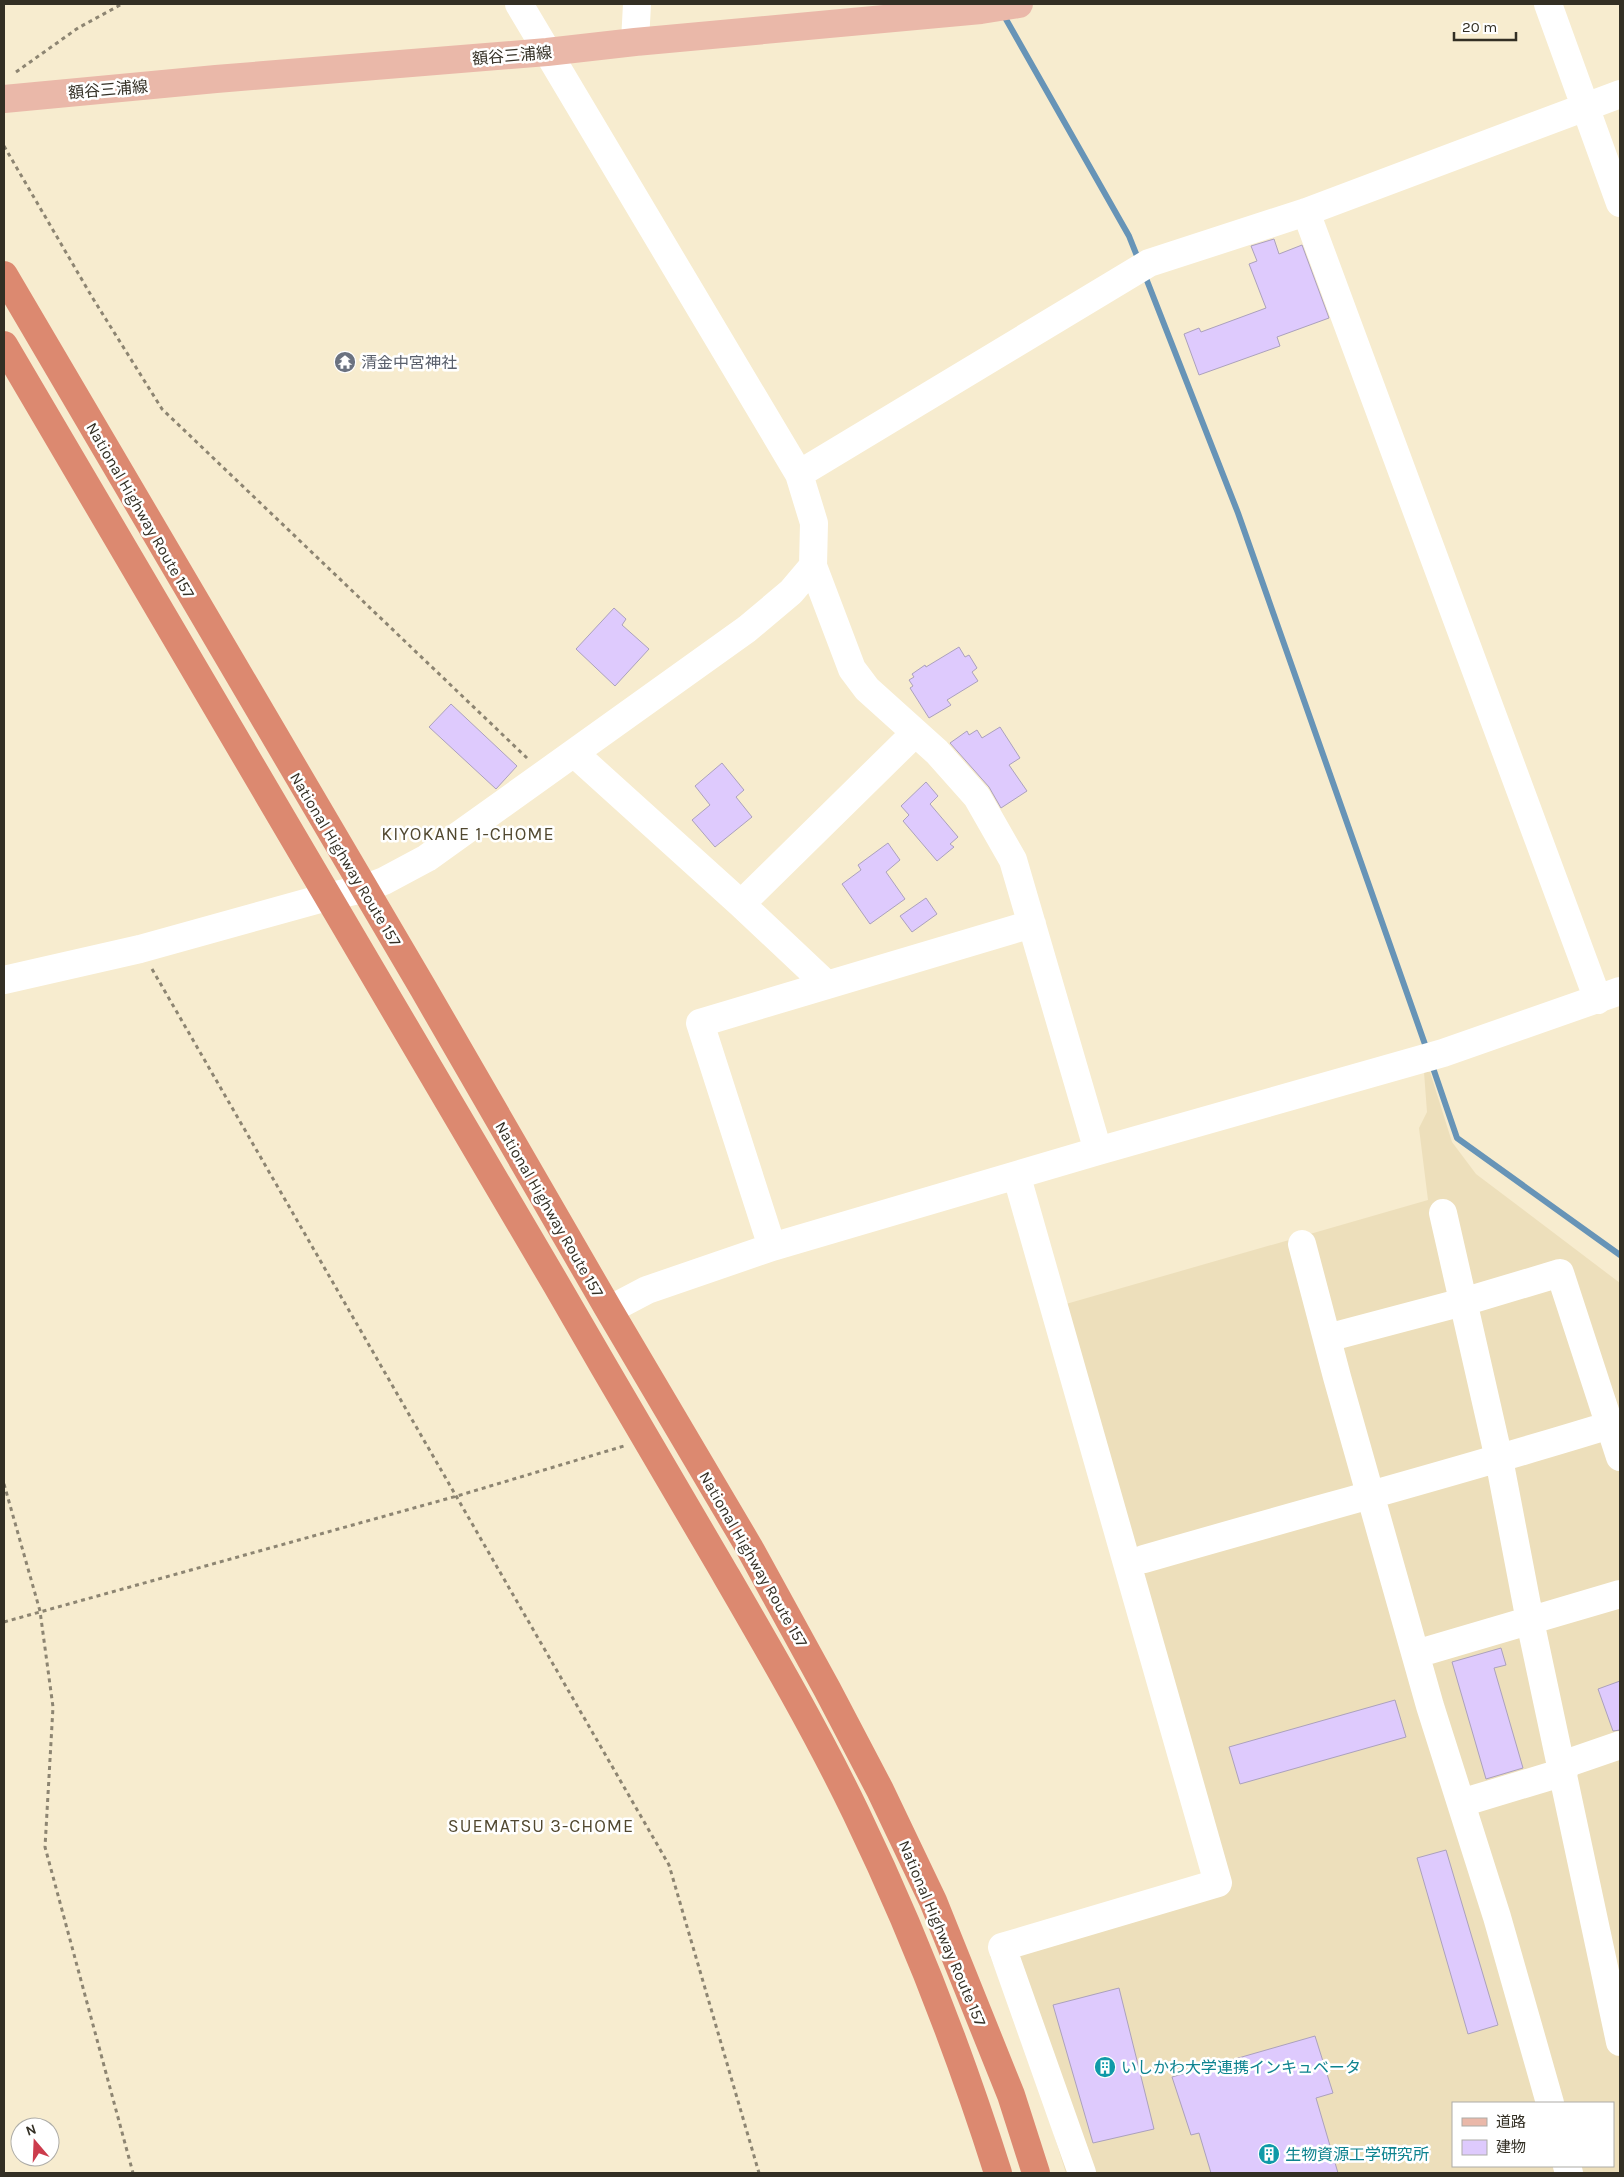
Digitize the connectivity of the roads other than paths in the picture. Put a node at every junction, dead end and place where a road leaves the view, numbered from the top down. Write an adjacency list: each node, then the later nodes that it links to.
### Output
1 (519, 4): 6 (street)
2 (637, 4): 5 (street)
3 (1019, 4): 5 (main road, 額谷三浦線)
4 (1548, 4): 9 (street)
5 (635, 42): 6 (main road, 額谷三浦線)
6 (547, 52): 7 (main road, 額谷三浦線); 14 (street)
7 (7, 88)
8 (1620, 94): 9 (street)
9 (1585, 107): 10 (street); 11 (street)
10 (1620, 203)
11 (1306, 212): 14 (street); 24 (street)
12 (4, 274): 18 (highway, National Highway Route 157)
13 (4, 345): 19 (highway, National Highway Route 157)
14 (799, 474): 15 (street)
15 (813, 566): 16 (street); 17 (street)
16 (915, 733): 20 (street); 21 (street)
17 (574, 753): 18 (street); 20 (street)
18 (363, 889): 19 (street); 31 (highway, National Highway Route 157)
19 (327, 897): 22 (street); 46 (highway, National Highway Route 157)
20 (741, 904): 23 (street)
21 (1032, 924): 23 (street); 25 (street)
22 (4, 980)
23 (827, 984): 29 (street)
24 (1609, 996): 25 (street)
25 (1098, 1151): 26 (street)
26 (1017, 1177): 29 (street); 48 (street)
27 (1443, 1213): 30 (street)
28 (1302, 1244): 32 (street)
29 (772, 1247): 31 (street)
30 (1463, 1302): 32 (street); 33 (street); 35 (street)
31 (609, 1310): 47 (highway, National Highway Route 157)
32 (1327, 1338): 36 (street)
33 (1610, 1425): 34 (street); 35 (street)
34 (1620, 1457)
35 (1499, 1459): 36 (street); 39 (street)
36 (1371, 1494): 37 (street); 40 (street)
37 (1144, 1559)
38 (1620, 1594): 39 (street)
39 (1530, 1621): 40 (street); 42 (street)
40 (1416, 1654): 43 (street)
41 (1620, 1746): 42 (street)
42 (1563, 1769): 43 (street); 44 (street)
43 (1461, 1803): 45 (street)
44 (1620, 2042)
45 (1550, 2102)
46 (998, 2173)
47 (1036, 2173)
48 (1082, 2173)

